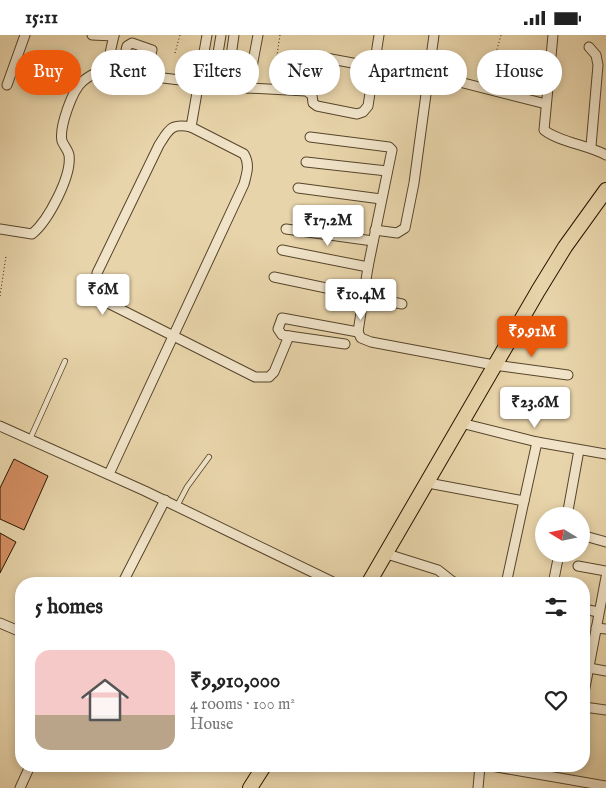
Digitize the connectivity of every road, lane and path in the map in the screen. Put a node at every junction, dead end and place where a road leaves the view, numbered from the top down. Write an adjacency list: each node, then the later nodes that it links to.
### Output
1 (25, 35): 29 (street)
2 (92, 35): 3 (street)
3 (114, 35): 15 (street)
4 (180, 35): 18 (path)
5 (207, 35): 19 (street)
6 (221, 35): 20 (street)
7 (234, 35): 21 (street)
8 (258, 35): 22 (street)
9 (280, 35): 23 (path)
10 (379, 35): 24 (street)
11 (434, 35): 25 (street)
12 (502, 35): 26 (path)
13 (553, 35): 34 (street)
14 (589, 47): 37 (street)
15 (111, 50)
16 (126, 50): 17 (street)
17 (152, 50)
18 (176, 50)
19 (204, 50)
20 (218, 50)
21 (232, 50)
22 (255, 50)
23 (278, 50)
24 (377, 50)
25 (432, 50)
26 (497, 50)
27 (91, 76): 44 (street)
28 (467, 83): 34 (street)
29 (7, 85)
30 (197, 95): 35 (street)
31 (309, 95): 32 (street)
32 (370, 95)
33 (425, 95): 46 (street)
34 (546, 104): 37 (street)
35 (191, 127): 57 (street); 57 (street)
36 (310, 137): 40 (street)
37 (591, 146): 38 (street)
38 (606, 155)
39 (306, 162): 40 (street)
40 (387, 171): 43 (street)
41 (298, 188): 43 (street)
42 (606, 190): 60 (main road)
43 (381, 199): 46 (street)
44 (0, 229)
45 (286, 229): 47 (street)
46 (375, 230): 47 (street)
47 (373, 241): 50 (street)
48 (282, 250): 50 (street)
49 (6, 256): 52 (path)
50 (368, 267): 53 (street)
51 (274, 277): 53 (street)
52 (0, 296)
53 (362, 296): 54 (street); 55 (street)
54 (402, 304)
55 (358, 332): 56 (street); 60 (street)
56 (289, 336): 57 (street); 58 (street)
57 (173, 337): 69 (street)
58 (345, 344)
59 (65, 361): 64 (lane)
60 (494, 365): 61 (street); 62 (main road)
61 (568, 375)
62 (461, 423): 65 (street); 70 (main road)
63 (0, 426): 64 (street)
64 (30, 439): 69 (street)
65 (537, 442): 66 (street); 72 (street)
66 (579, 450): 67 (street); 74 (street)
67 (606, 454)
68 (208, 457): 73 (lane)
69 (109, 474): 71 (street)
70 (428, 483): 72 (street); 77 (main road)
71 (165, 500): 73 (street); 81 (street)
72 (524, 501): 85 (street)
73 (178, 506): 82 (street)
74 (569, 507)
75 (590, 537): 76 (street)
76 (606, 541)
77 (387, 554): 83 (main road); 84 (street)
78 (557, 563): 86 (street)
79 (578, 566): 80 (street)
80 (606, 571)
81 (126, 577)
82 (323, 577)
83 (372, 577)
84 (446, 577)
85 (508, 577)
86 (554, 577)
87 (606, 577): 89 (street)
88 (590, 610): 89 (street)
89 (598, 612): 91 (street)
90 (0, 623): 92 (street)
91 (596, 628): 93 (street); 94 (street)
92 (15, 629)
93 (606, 629)
94 (590, 651)
95 (590, 668): 96 (street)
96 (606, 671)
97 (590, 708): 98 (street)
98 (606, 710)
99 (27, 772): 104 (street)
100 (260, 772): 105 (main road)
101 (479, 772): 106 (street)
102 (526, 772): 103 (street)
103 (606, 786)
104 (20, 788)
105 (250, 788)
106 (478, 788)

